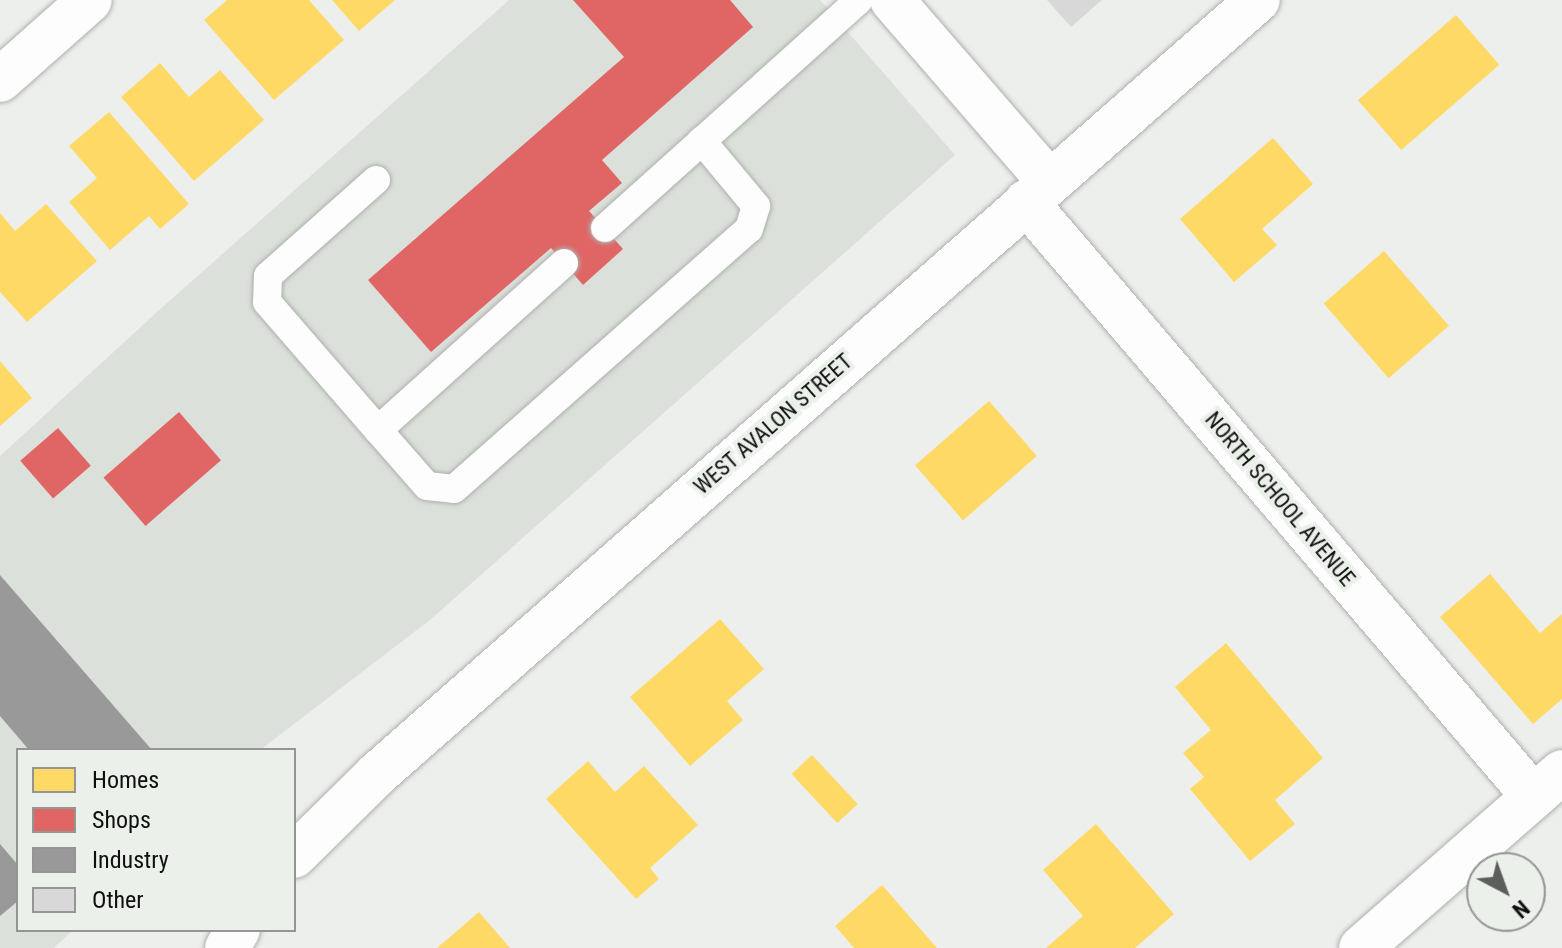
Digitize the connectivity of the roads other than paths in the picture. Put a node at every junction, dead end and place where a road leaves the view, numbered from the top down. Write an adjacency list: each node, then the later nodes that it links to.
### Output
1 (90, 0): 5 (street)
2 (859, 0): 6 (lane)
3 (892, 0): 8 (street, NORTH SCHOOL AVENUE)
4 (1258, 0): 8 (street, WEST AVALON STREET)
5 (0, 80)
6 (702, 141): 9 (lane); 11 (lane)
7 (376, 180): 11 (lane)
8 (1037, 191): 12 (street, NORTH SCHOOL AVENUE); 13 (street, WEST AVALON STREET)
9 (605, 228)
10 (564, 263): 11 (lane)
11 (378, 430)
12 (1548, 785): 14 (street)
13 (296, 854)
14 (1361, 948)

